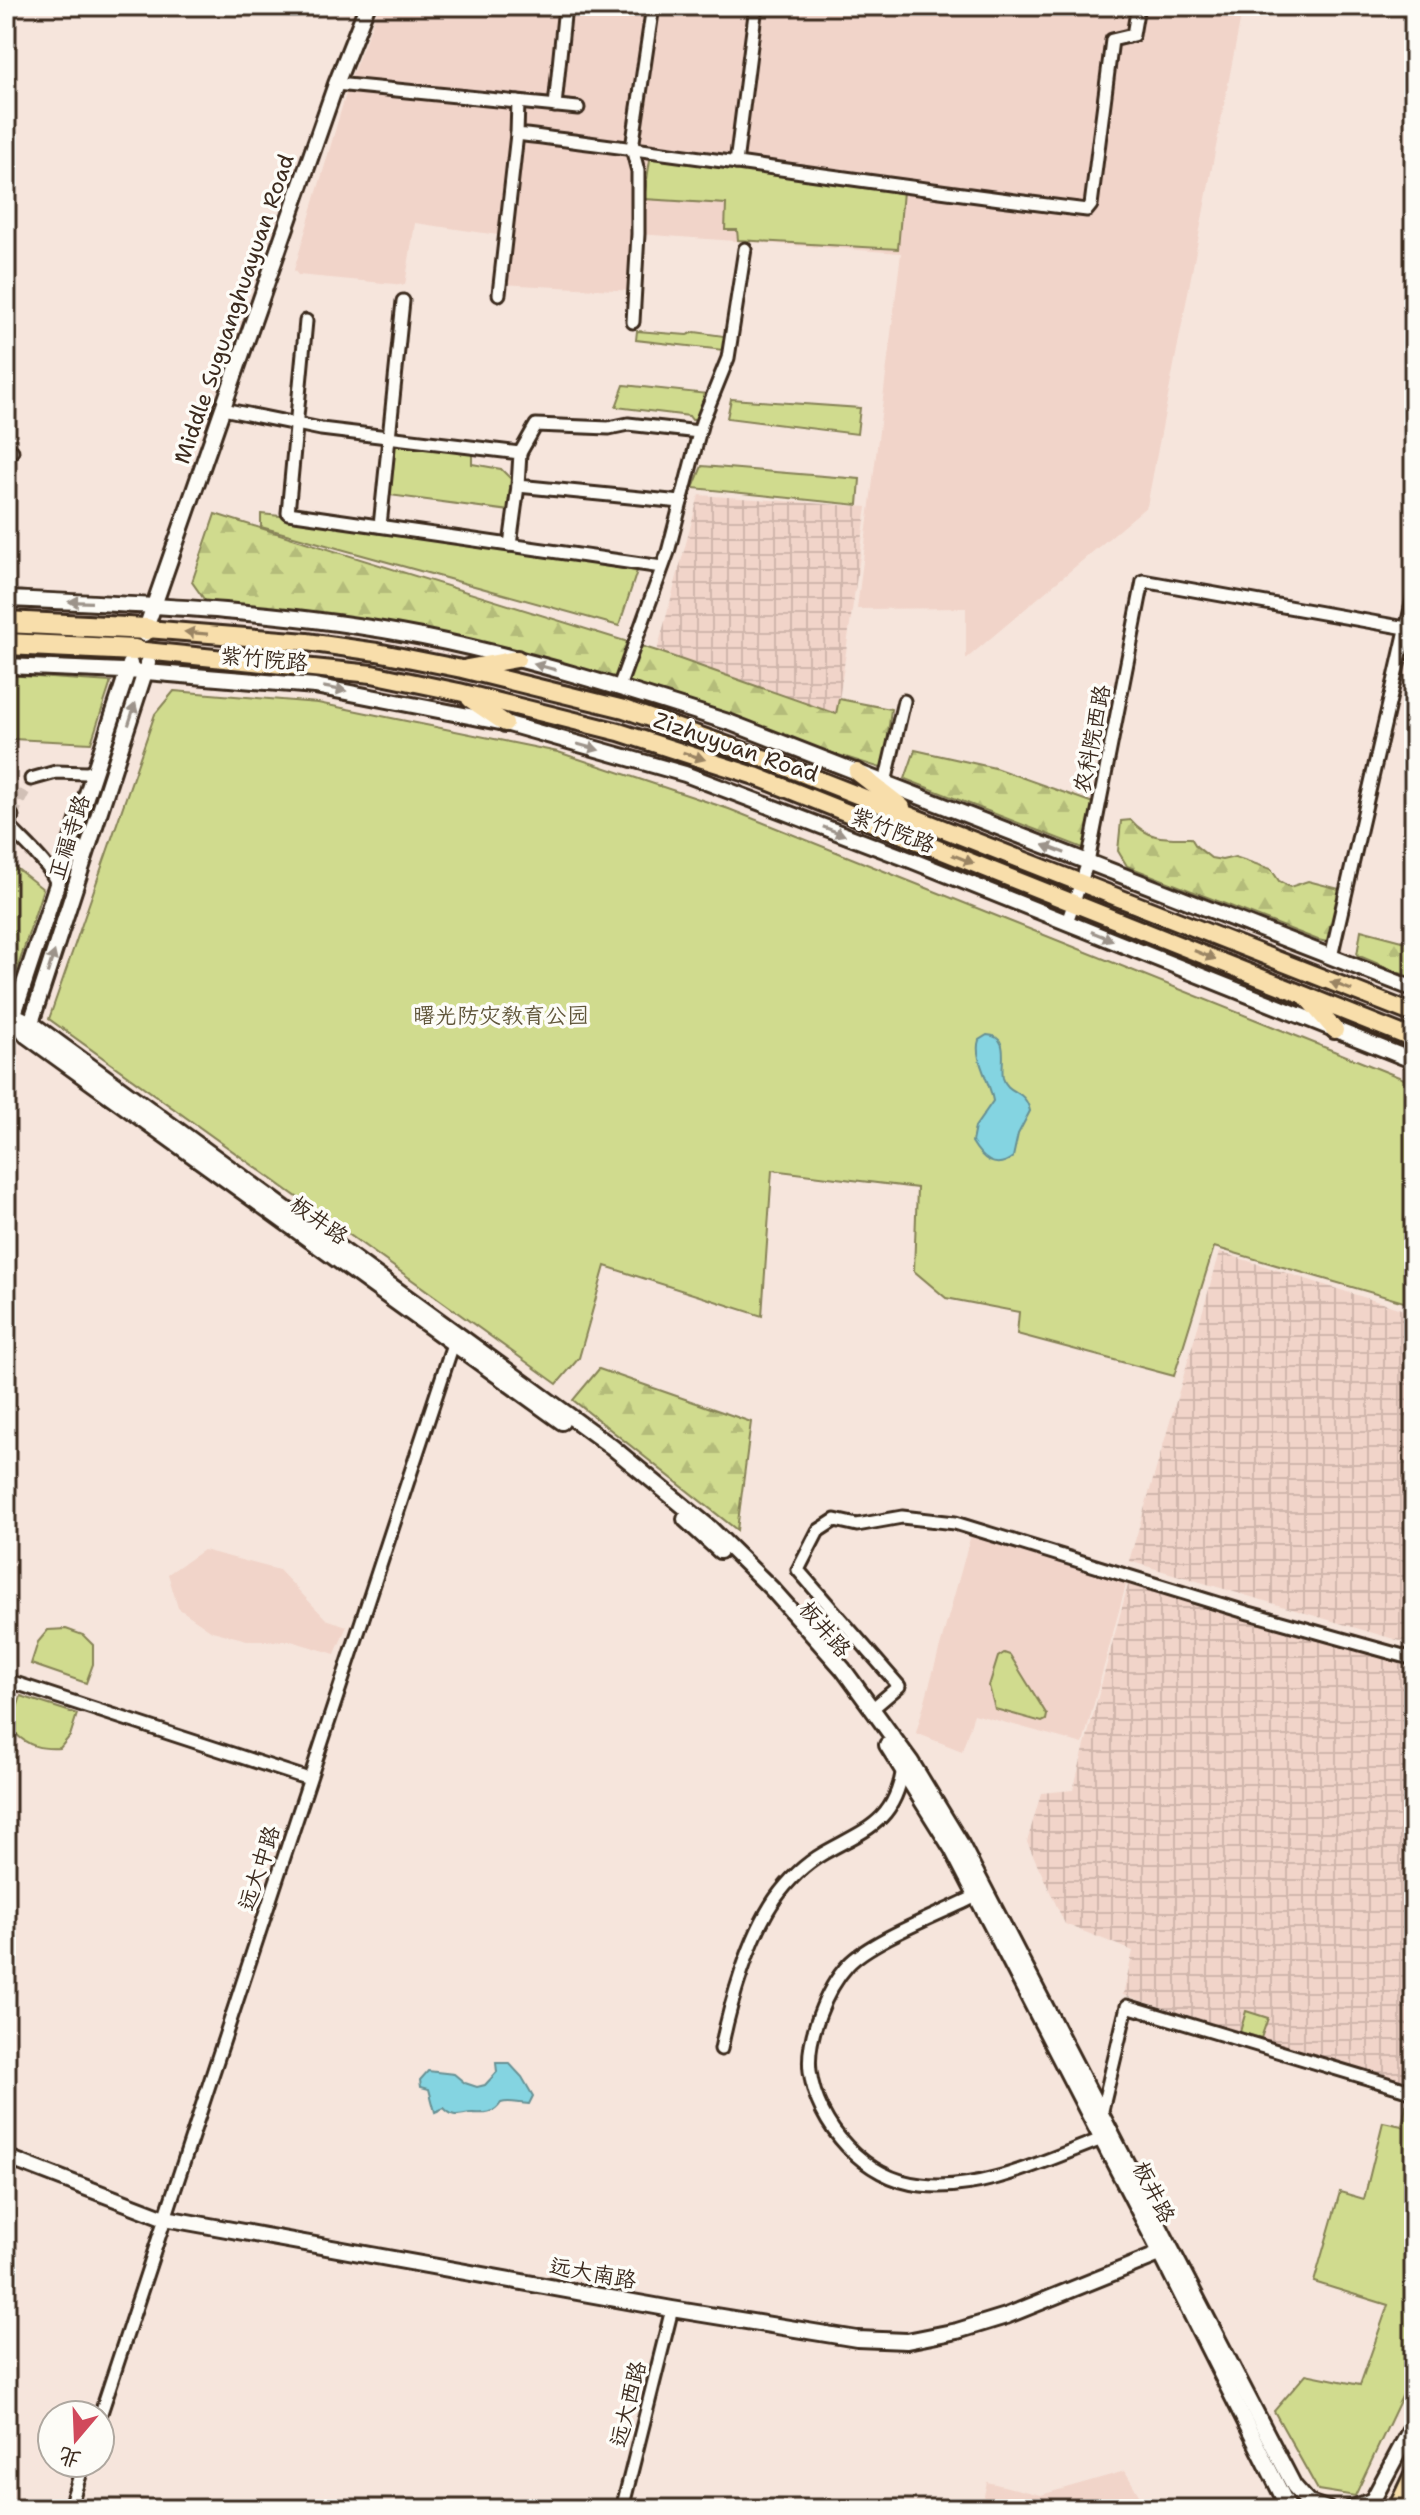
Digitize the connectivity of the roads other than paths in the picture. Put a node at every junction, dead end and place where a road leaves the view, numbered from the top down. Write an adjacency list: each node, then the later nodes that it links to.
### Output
1 (367, 6): 6 (street, Middle Suguanghuayuan Road)
2 (565, 6): 8 (street)
3 (653, 6): 11 (street)
4 (756, 6): 12 (street)
5 (1138, 6): 12 (street)
6 (336, 84): 7 (street); 18 (street, Middle Suguanghuayuan Road)
7 (518, 102): 8 (street); 10 (street)
8 (555, 106): 9 (street)
9 (578, 108)
10 (517, 134): 11 (street); 14 (street)
11 (632, 148): 12 (street); 17 (street)
12 (736, 163)
13 (745, 249): 20 (street)
14 (499, 294)
15 (403, 301): 21 (street)
16 (306, 321): 19 (street)
17 (633, 322)
18 (223, 409): 19 (street); 30 (street, Middle Suguanghuayuan Road)
19 (295, 424): 21 (street); 25 (street)
20 (699, 432): 22 (street); 24 (street)
21 (389, 435): 22 (street); 25 (street)
22 (520, 453): 23 (street)
23 (518, 486): 24 (street); 26 (street)
24 (681, 502): 27 (street)
25 (380, 526): 26 (street)
26 (510, 545): 27 (street)
27 (662, 567): 41 (street)
28 (1414, 595): 32 (street)
29 (6, 599): 30 (street, 紫竹院路, one-way to 29)
30 (154, 605): 33 (street, Middle Suguanghuayuan Road); 36 (street, 紫竹院路)
31 (6, 622): 33 (highway, Zizhuyuan Road)
32 (1406, 628): 51 (street, 农科院西路); 56 (street)
33 (147, 629): 35 (street, Middle Suguanghuayuan Road); 38 (main road, Zizhuyuan Road, one-way to 33)
34 (6, 644): 35 (highway, Zizhuyuan Road)
35 (143, 651): 39 (street); 40 (street, 正福寺路); 42 (main road, Zizhuyuan Road)
36 (517, 659): 38 (main road); 41 (street, 紫竹院路, one-way to 36)
37 (6, 666): 39 (street, 紫竹院路)
38 (462, 669): 50 (main road, Zizhuyuan Road)
39 (128, 671): 40 (street, 紫竹院路); 45 (street)
40 (146, 672): 44 (street, 紫竹院路, one-way to 44); 61 (street, 正福寺路, one-way to 40)
41 (619, 687): 46 (street, 紫竹院路)
42 (459, 692): 44 (main road); 54 (main road, Zizhuyuan Road, one-way to 54)
43 (904, 701): 48 (street)
44 (505, 723): 55 (street, 紫竹院路, one-way to 55)
45 (95, 771): 47 (street); 52 (street)
46 (857, 772): 48 (street, 紫竹院路); 50 (main road)
47 (31, 779)
48 (885, 783): 51 (street, 紫竹院路, one-way to 48)
49 (12, 816): 52 (street)
50 (919, 820): 53 (main road, Zizhuyuan Road)
51 (1088, 862): 53 (street, 农科院西路); 56 (street, 紫竹院路)
52 (57, 884): 60 (street)
53 (1080, 884): 54 (street, 农科院西路); 59 (main road, Zizhuyuan Road, one-way to 53)
54 (1073, 904): 55 (street, 农科院西路); 58 (main road, Zizhuyuan Road, one-way to 58)
55 (1067, 922): 62 (street, 紫竹院路, one-way to 62)
56 (1331, 957): 57 (street, 紫竹院路)
57 (1414, 989)
58 (1304, 995): 62 (main road); 63 (main road, Zizhuyuan Road)
59 (1414, 1014)
60 (8, 1015): 61 (street, 板井路)
61 (29, 1029): 65 (street, 板井路)
62 (1335, 1030): 64 (street, 紫竹院路)
63 (1414, 1039)
64 (1414, 1061)
65 (455, 1338): 68 (street); 69 (street, 板井路); 70 (street, 远大中路)
66 (1414, 1659): 68 (street)
67 (6, 1680): 70 (street)
68 (872, 1709): 74 (street)
69 (903, 1769): 71 (street, 板井路); 72 (street)
70 (309, 1779): 76 (street, 远大中路)
71 (976, 1896): 74 (street, 板井路); 74 (street)
72 (721, 2049)
73 (1414, 2092): 74 (street)
74 (1100, 2127): 77 (street); 77 (street, 板井路)
75 (6, 2157): 76 (street, 远大南路)
76 (165, 2218): 78 (street, 远大南路); 79 (street, 远大中路)
77 (1166, 2252): 78 (street, 远大南路); 86 (street, 板井路); 87 (street)
78 (672, 2309): 85 (street, 远大西路)
79 (106, 2399)
80 (1414, 2423): 83 (street)
81 (1414, 2477): 89 (highway)
82 (79, 2479): 84 (street)
83 (1370, 2505): 88 (street)
84 (69, 2509)
85 (622, 2509)
86 (1289, 2509)
87 (1327, 2509)
88 (1350, 2509)
89 (1399, 2509)

